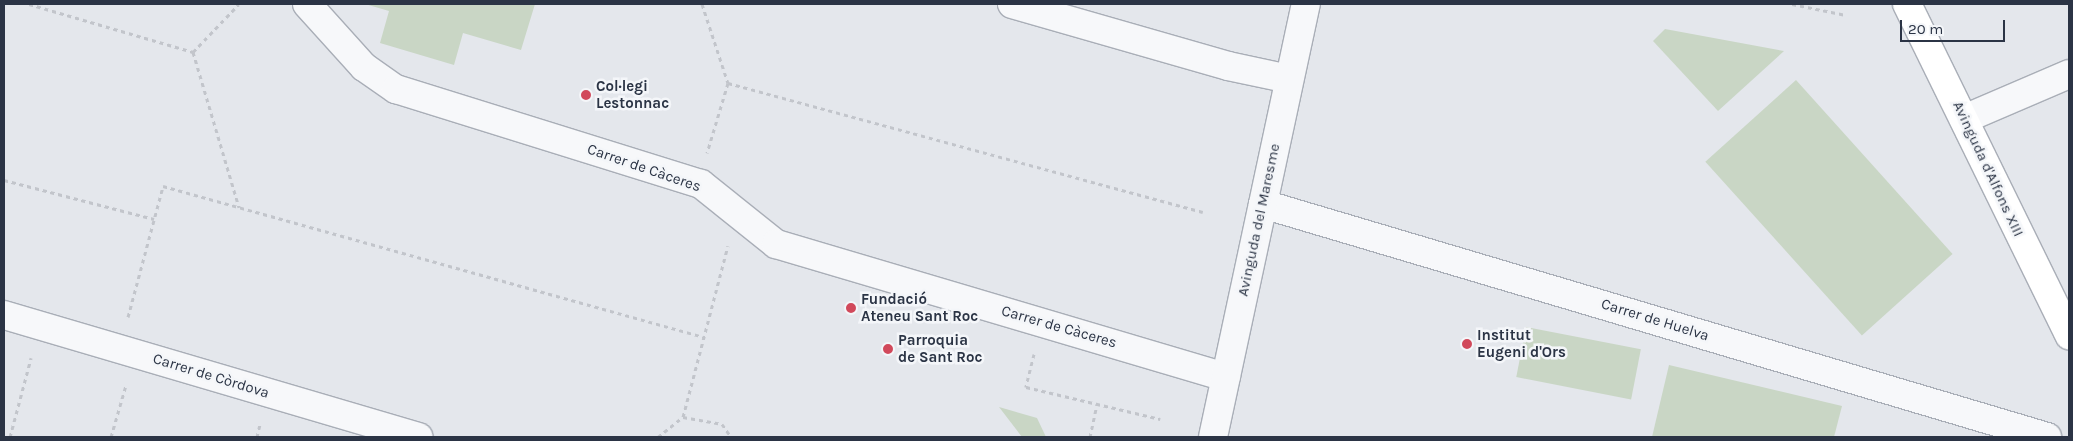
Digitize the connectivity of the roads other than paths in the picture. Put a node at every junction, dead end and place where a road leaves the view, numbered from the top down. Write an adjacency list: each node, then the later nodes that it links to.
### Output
1 (307, 4): 11 (street, Carrer de Càceres)
2 (1012, 4): 6 (street)
3 (1306, 4): 6 (street, Avinguda del Maresme)
4 (1907, 4): 7 (main road, Avinguda d'Alfons XIII)
5 (2069, 74): 7 (street)
6 (1289, 79): 8 (street, Avinguda del Maresme)
7 (1964, 119): 10 (main road, Avinguda d'Alfons XIII)
8 (1263, 204): 11 (street, Avinguda del Maresme); 14 (street, Carrer de Huelva)
9 (4, 315): 12 (street, Carrer de Còrdova)
10 (2069, 335)
11 (1226, 377): 13 (street, Avinguda del Maresme)
12 (418, 437)
13 (1213, 437)
14 (2046, 437)

